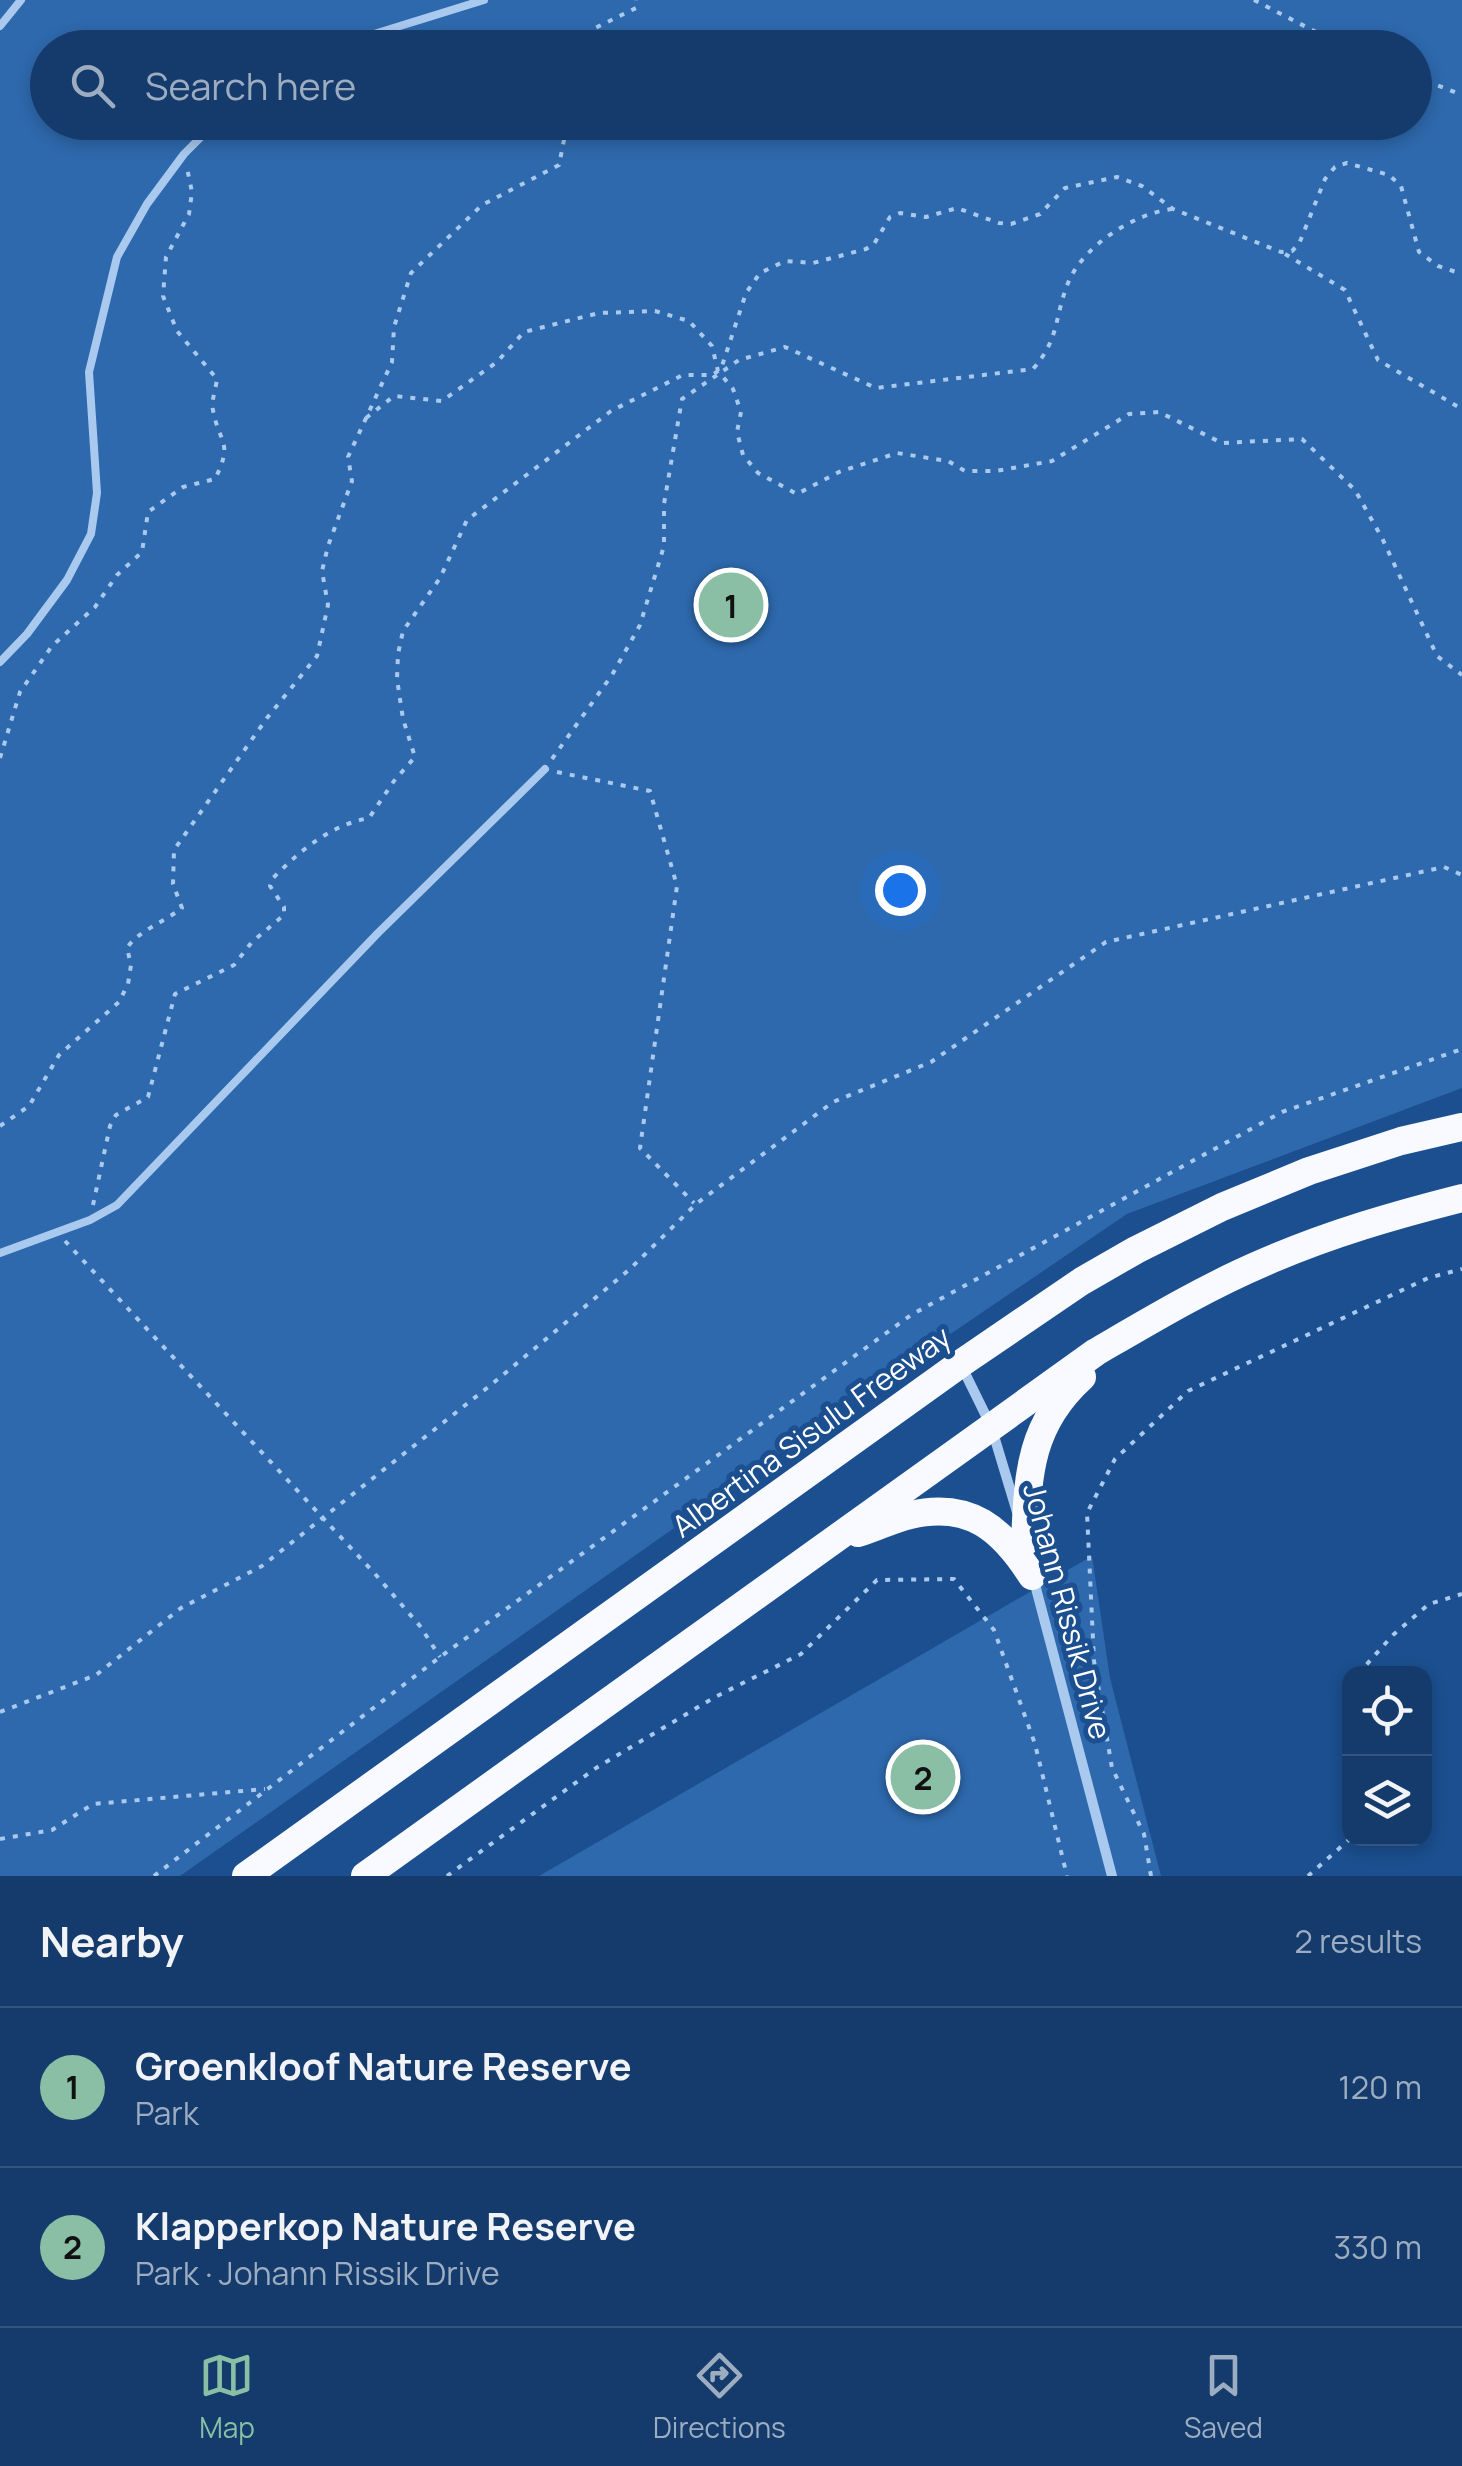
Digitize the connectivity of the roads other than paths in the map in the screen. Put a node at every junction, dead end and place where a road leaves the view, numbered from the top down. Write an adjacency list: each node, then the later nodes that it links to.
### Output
1 (22, 0): 3 (lane)
2 (484, 0): 4 (lane)
3 (0, 26)
4 (386, 30)
5 (198, 140): 6 (lane)
6 (0, 662)
7 (544, 769): 10 (lane)
8 (1462, 1127): 12 (highway, Albertina Sisulu Freeway)
9 (1462, 1198): 11 (highway)
10 (0, 1253)
11 (1179, 1303): 13 (highway); 15 (highway)
12 (960, 1364): 13 (street, Johann Rissik Drive); 17 (highway, Albertina Sisulu Freeway)
13 (991, 1426): 14 (highway); 15 (street, Johann Rissik Drive)
14 (832, 1540): 16 (highway); 18 (highway)
15 (1025, 1542): 16 (street, Johann Rissik Drive)
16 (1032, 1576): 19 (street, Johann Rissik Drive)
17 (246, 1876)
18 (365, 1876)
19 (1112, 1876)

